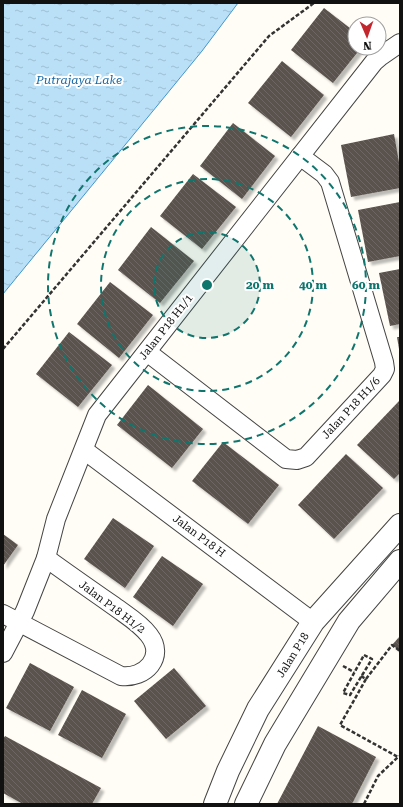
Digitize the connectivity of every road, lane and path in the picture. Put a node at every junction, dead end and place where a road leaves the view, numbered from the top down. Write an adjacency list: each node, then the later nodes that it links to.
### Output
1 (314, 3): 4 (path)
2 (400, 43): 3 (street, Jalan P18 H1/1)
3 (300, 156): 5 (street, Jalan P18 H1/1); 5 (street, Jalan P18 H1/6)
4 (3, 349)
5 (147, 352): 6 (street, Jalan P18 H1/1)
6 (84, 450): 8 (street, Jalan P18 H1/1); 11 (street, Jalan P18 H)
7 (400, 525): 11 (street, Jalan P18)
8 (46, 558): 12 (street, Jalan P18 H1/1); 12 (street, Jalan P18 H1/2)
9 (400, 561): 19 (street)
10 (3, 614): 12 (street, Jalan P18 H1/2)
11 (313, 622): 18 (street, Jalan P18)
12 (20, 623): 14 (street, Jalan P18 H1/1)
13 (400, 651): 16 (path)
14 (3, 653)
15 (361, 676): 15 (path); 16 (path)
16 (366, 679): 17 (path)
17 (399, 757): 20 (path)
18 (215, 804)
19 (246, 804)
20 (364, 804)

